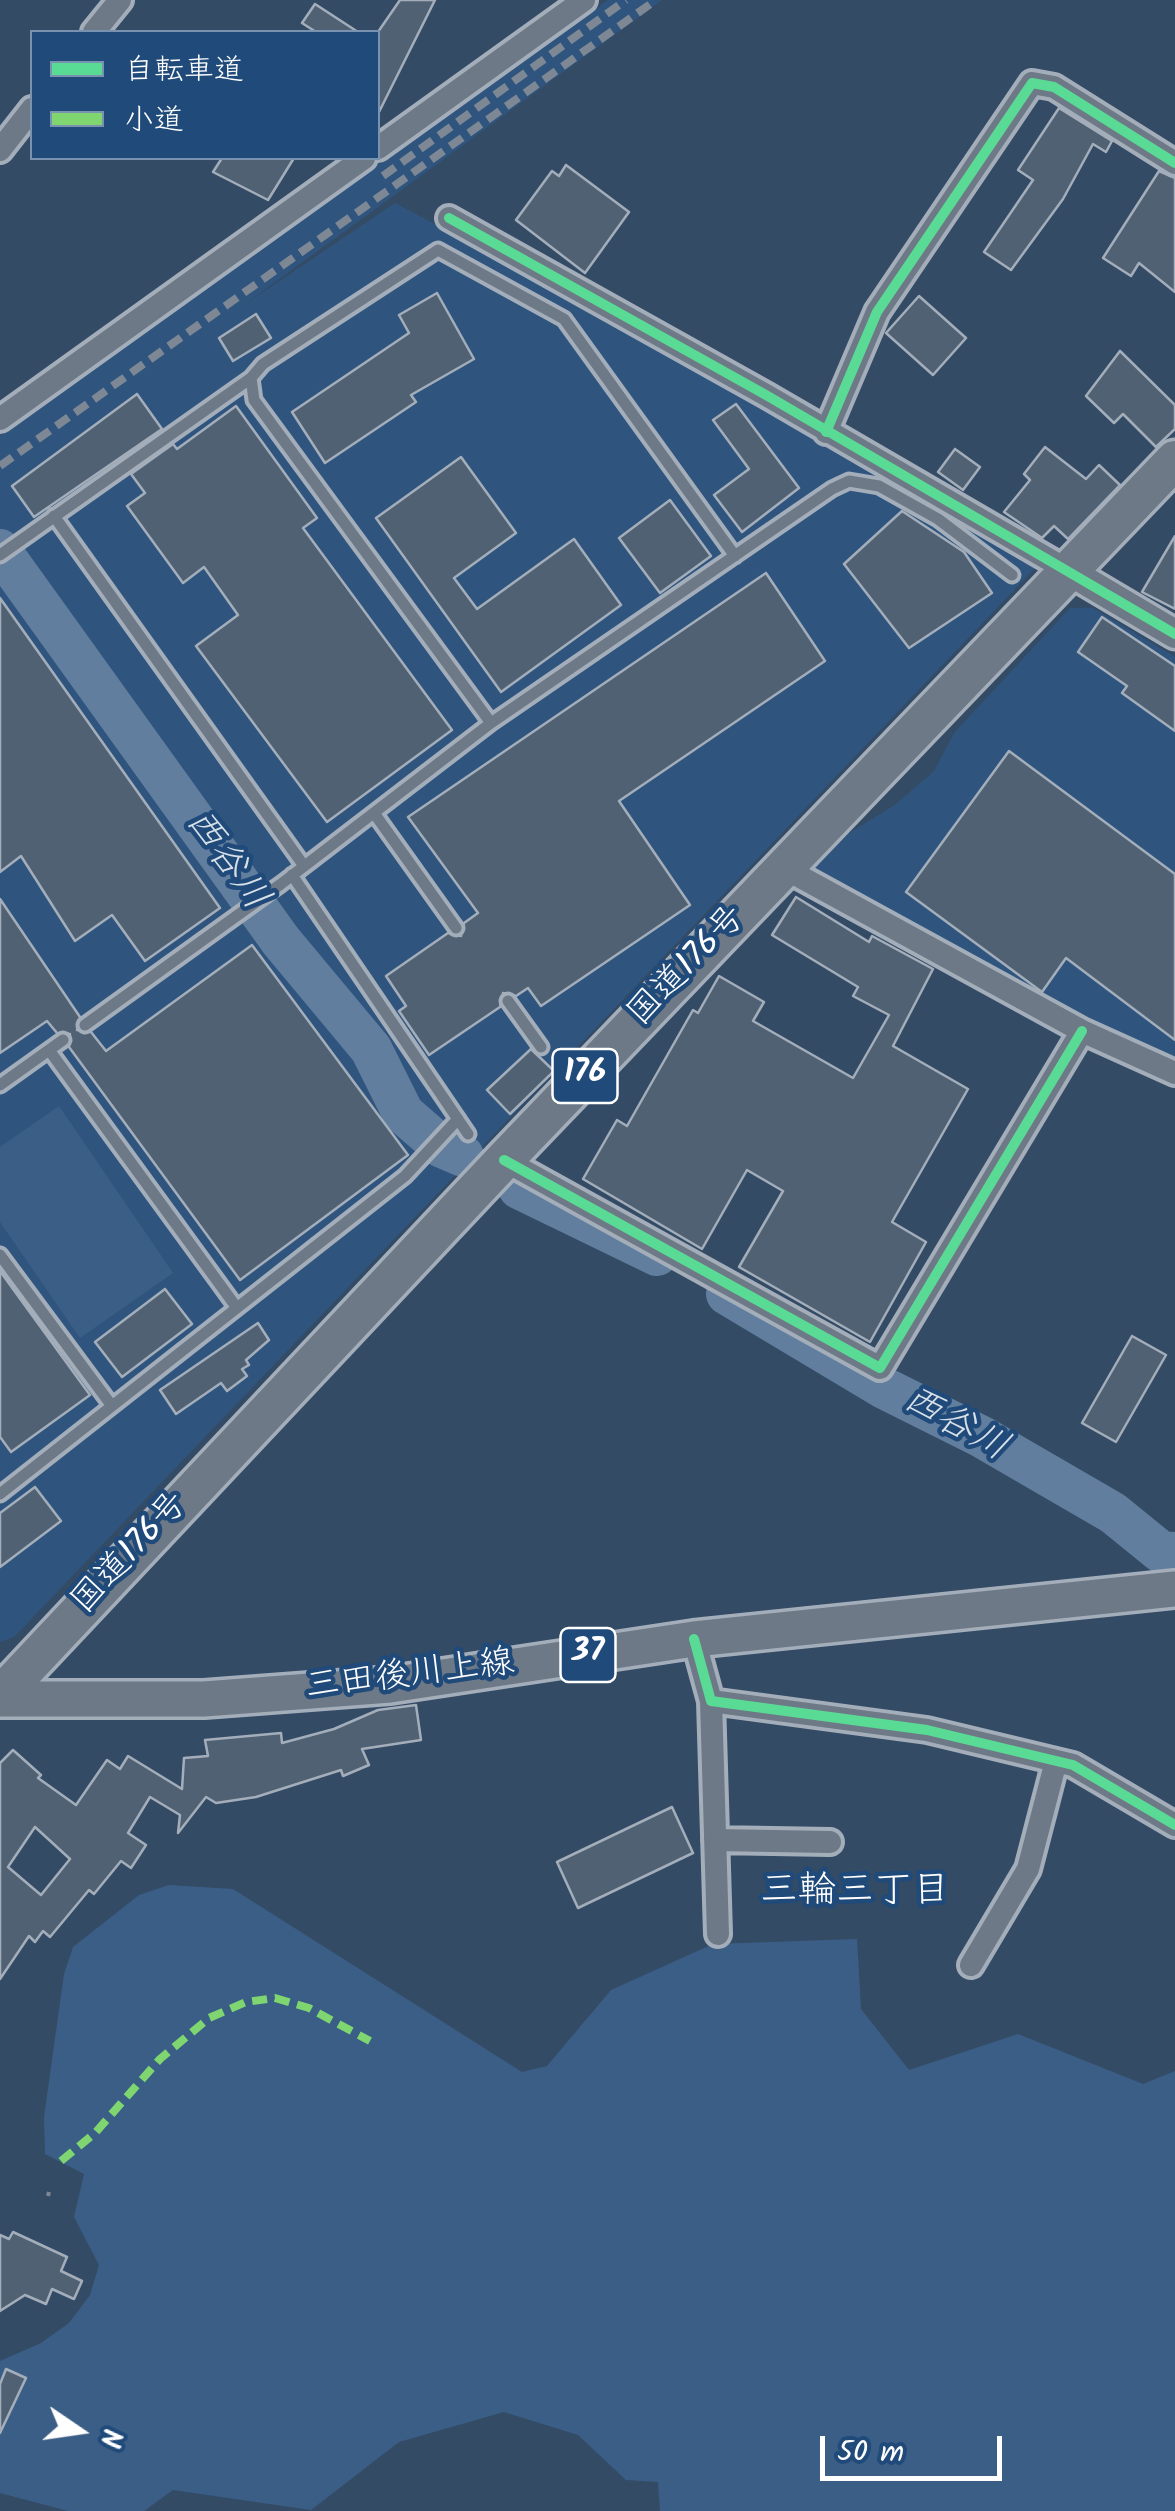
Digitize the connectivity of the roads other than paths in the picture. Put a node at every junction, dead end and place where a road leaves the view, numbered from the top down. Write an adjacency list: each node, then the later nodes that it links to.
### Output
1 (120, 0): 3 (street)
2 (584, 0): 5 (street)
3 (96, 30)
4 (30, 112): 6 (street)
5 (380, 147)
6 (0, 150)
7 (361, 160): 11 (street)
8 (1175, 162): 12 (street)
9 (450, 218): 12 (street)
10 (251, 378): 14 (lane); 16 (lane); 20 (lane)
11 (0, 419)
12 (826, 432): 17 (street)
13 (1175, 460): 17 (highway, 国道176号 / 176)
14 (54, 516): 15 (lane); 22 (lane)
15 (0, 555)
16 (735, 556): 18 (lane); 20 (lane)
17 (1067, 570): 19 (street); 23 (highway, 国道176号 / 176)
18 (1012, 576)
19 (1175, 634)
20 (491, 723): 21 (lane)
21 (374, 813): 22 (lane); 25 (lane)
22 (304, 866): 24 (lane)
23 (786, 868): 28 (street); 36 (highway, 国道176号 / 176)
24 (292, 875): 27 (lane); 34 (lane)
25 (456, 928)
26 (508, 1001): 30 (lane)
27 (85, 1025)
28 (1082, 1031): 32 (street); 36 (street)
29 (63, 1040): 31 (lane)
30 (541, 1046)
31 (49, 1050): 33 (lane); 38 (lane)
32 (1175, 1073)
33 (0, 1085)
34 (458, 1119): 35 (lane); 38 (lane)
35 (468, 1134)
36 (504, 1160): 43 (highway, 国道176号 / 176)
37 (0, 1254): 39 (lane)
38 (237, 1308): 39 (lane)
39 (112, 1406): 40 (lane)
40 (0, 1494)
41 (1175, 1590): 42 (main road, 三田後川上線 / 37)
42 (694, 1640): 43 (main road, 三田後川上線 / 37); 44 (street)
43 (0, 1698)
44 (711, 1701): 45 (street); 47 (street)
45 (1056, 1761): 46 (street); 50 (street)
46 (1175, 1825)
47 (715, 1840): 48 (street); 49 (street)
48 (830, 1842)
49 (718, 1934)
50 (971, 1966)

